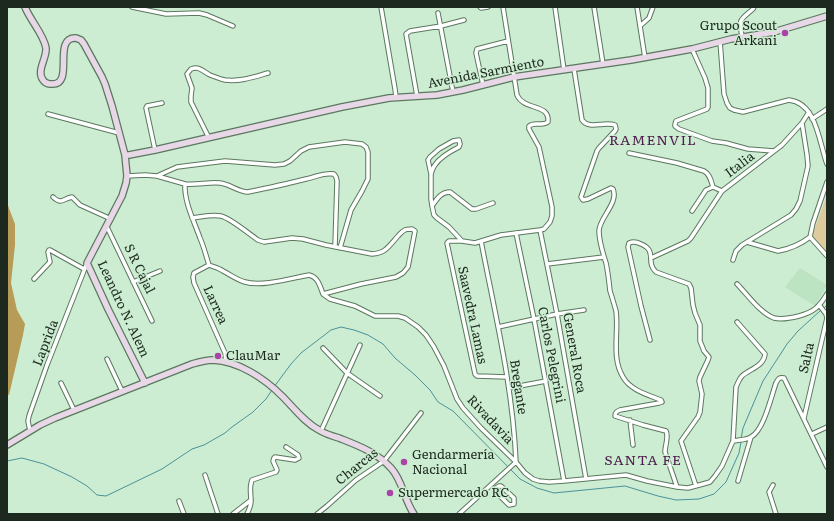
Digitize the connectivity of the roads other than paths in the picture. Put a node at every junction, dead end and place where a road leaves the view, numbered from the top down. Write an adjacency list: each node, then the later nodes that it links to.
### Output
1 (25, 7): 38 (street, Leandro N. Alem)
2 (132, 7): 15 (street)
3 (381, 7): 31 (street)
4 (480, 7): 5 (street)
5 (488, 7)
6 (503, 7): 20 (street)
7 (555, 7): 25 (street)
8 (594, 7): 23 (street)
9 (637, 7): 17 (street)
10 (653, 7): 17 (street)
11 (754, 7): 18 (street)
12 (438, 13): 16 (street)
13 (827, 16): 18 (street, Avenida Sarmiento)
14 (464, 20): 16 (street)
15 (234, 26)
16 (440, 26): 29 (street); 30 (street)
17 (640, 26): 22 (street)
18 (742, 37): 19 (street, Avenida Sarmiento)
19 (720, 41): 21 (street, Avenida Sarmiento); 34 (street)
20 (508, 42): 27 (street); 28 (street)
21 (692, 49): 22 (street, Avenida Sarmiento); 41 (street)
22 (645, 58): 23 (street, Avenida Sarmiento)
23 (603, 64): 24 (street, Avenida Sarmiento)
24 (574, 69): 25 (street, Avenida Sarmiento); 68 (street)
25 (564, 70): 27 (street, Avenida Sarmiento)
26 (268, 73): 39 (street)
27 (514, 77): 28 (street, Avenida Sarmiento); 59 (street)
28 (483, 85): 29 (street, Avenida Sarmiento)
29 (453, 92): 30 (street, Avenida Sarmiento)
30 (417, 96): 31 (street, Avenida Sarmiento)
31 (396, 97): 39 (street, Avenida Sarmiento)
32 (162, 103): 40 (street)
33 (827, 109): 36 (street)
34 (809, 112): 36 (street); 37 (street, Italia)
35 (48, 114): 38 (street)
36 (812, 119): 44 (street)
37 (802, 123): 41 (street, Italia); 64 (street)
38 (119, 133): 43 (street, Leandro N. Alem)
39 (209, 138): 40 (street, Avenida Sarmiento)
40 (155, 150): 43 (street, Avenida Sarmiento)
41 (774, 151): 51 (street, Italia)
42 (629, 153): 50 (street, Italia)
43 (125, 155): 46 (street, Leandro N. Alem)
44 (827, 164)
45 (431, 174): 45 (street); 54 (street)
46 (127, 176): 47 (street); 57 (street, Leandro N. Alem)
47 (157, 176): 49 (street); 66 (street)
48 (827, 182): 61 (street)
49 (185, 184): 56 (street); 65 (street)
50 (713, 187): 51 (street, Italia); 55 (street)
51 (722, 191): 69 (street)
52 (53, 197): 57 (street)
53 (493, 203): 54 (street)
54 (432, 206): 62 (street)
55 (692, 211)
56 (192, 218): 65 (street); 72 (street)
57 (110, 219): 58 (street, Leandro N. Alem)
58 (107, 226): 73 (street, Leandro N. Alem); 76 (street, S R Cajal)
59 (540, 230): 60 (street); 71 (street, General Roca)
60 (516, 233): 63 (street); 84 (street, Carlos Pelegrini)
61 (810, 237): 64 (street); 67 (street)
62 (462, 241): 63 (street); 94 (street, Saavedra Lamas)
63 (481, 241): 87 (street, Bregante)
64 (747, 242): 70 (street)
65 (334, 247): 66 (street)
66 (340, 248): 78 (street)
67 (827, 256)
68 (604, 257): 71 (street); 104 (street)
69 (651, 258): 88 (street); 124 (street)
70 (733, 260)
71 (547, 264): 82 (street, General Roca)
72 (209, 265): 78 (street); 92 (street, Larrea)
73 (86, 266): 75 (street); 96 (street, Leandro N. Alem); 106 (street, Laprida)
74 (160, 271): 76 (street)
75 (34, 279)
76 (133, 282): 85 (street, S R Cajal)
77 (737, 284): 80 (street)
78 (323, 294): 116 (street, Rivadavia)
79 (827, 294): 80 (street)
80 (821, 307): 83 (street, Salta)
81 (584, 310): 82 (street)
82 (557, 314): 84 (street); 119 (street, General Roca)
83 (826, 314): 103 (street, Salta)
84 (534, 319): 87 (street); 95 (street, Carlos Pelegrini)
85 (152, 321)
86 (737, 322): 110 (street, Rivadavia)
87 (498, 326): 94 (street, Bregante)
88 (650, 340)
89 (360, 345): 93 (street)
90 (323, 348): 93 (street)
91 (108, 359): 99 (street)
92 (226, 362): 96 (street); 107 (street)
93 (347, 373): 100 (street); 107 (street)
94 (507, 377): 98 (street, Bregante)
95 (546, 381): 98 (street); 120 (street, Carlos Pelegrini)
96 (145, 383): 99 (street)
97 (61, 384): 101 (street)
98 (509, 388): 116 (street, Bregante)
99 (122, 391): 101 (street)
100 (380, 396)
101 (74, 410): 106 (street)
102 (421, 413): 114 (street, Charcas)
103 (804, 418): 108 (street); 109 (street)
104 (630, 420): 112 (street); 126 (street)
105 (827, 428): 108 (street)
106 (30, 430): 111 (street)
107 (321, 432): 114 (street)
108 (812, 434): 115 (street)
109 (749, 438): 110 (street); 121 (street)
110 (733, 441): 124 (street, Rivadavia)
111 (7, 445)
112 (633, 445)
113 (286, 448): 127 (street)
114 (384, 461): 129 (street); 134 (street, Charcas)
115 (826, 462): 117 (street)
116 (515, 463): 120 (street, Rivadavia); 122 (street)
117 (827, 467)
118 (205, 475): 131 (street)
119 (586, 479): 120 (street, Rivadavia); 126 (street, Rivadavia)
120 (564, 481)
121 (738, 481)
122 (494, 482): 125 (street); 135 (street)
123 (773, 485): 136 (street)
124 (696, 486): 126 (street, Rivadavia)
125 (498, 487): 125 (street)
126 (677, 487)
127 (251, 500): 132 (street); 133 (street)
128 (179, 501): 130 (street)
129 (411, 513)
130 (184, 514)
131 (218, 514)
132 (234, 514)
133 (247, 514)
134 (317, 514)
135 (459, 514)
136 (776, 514)

